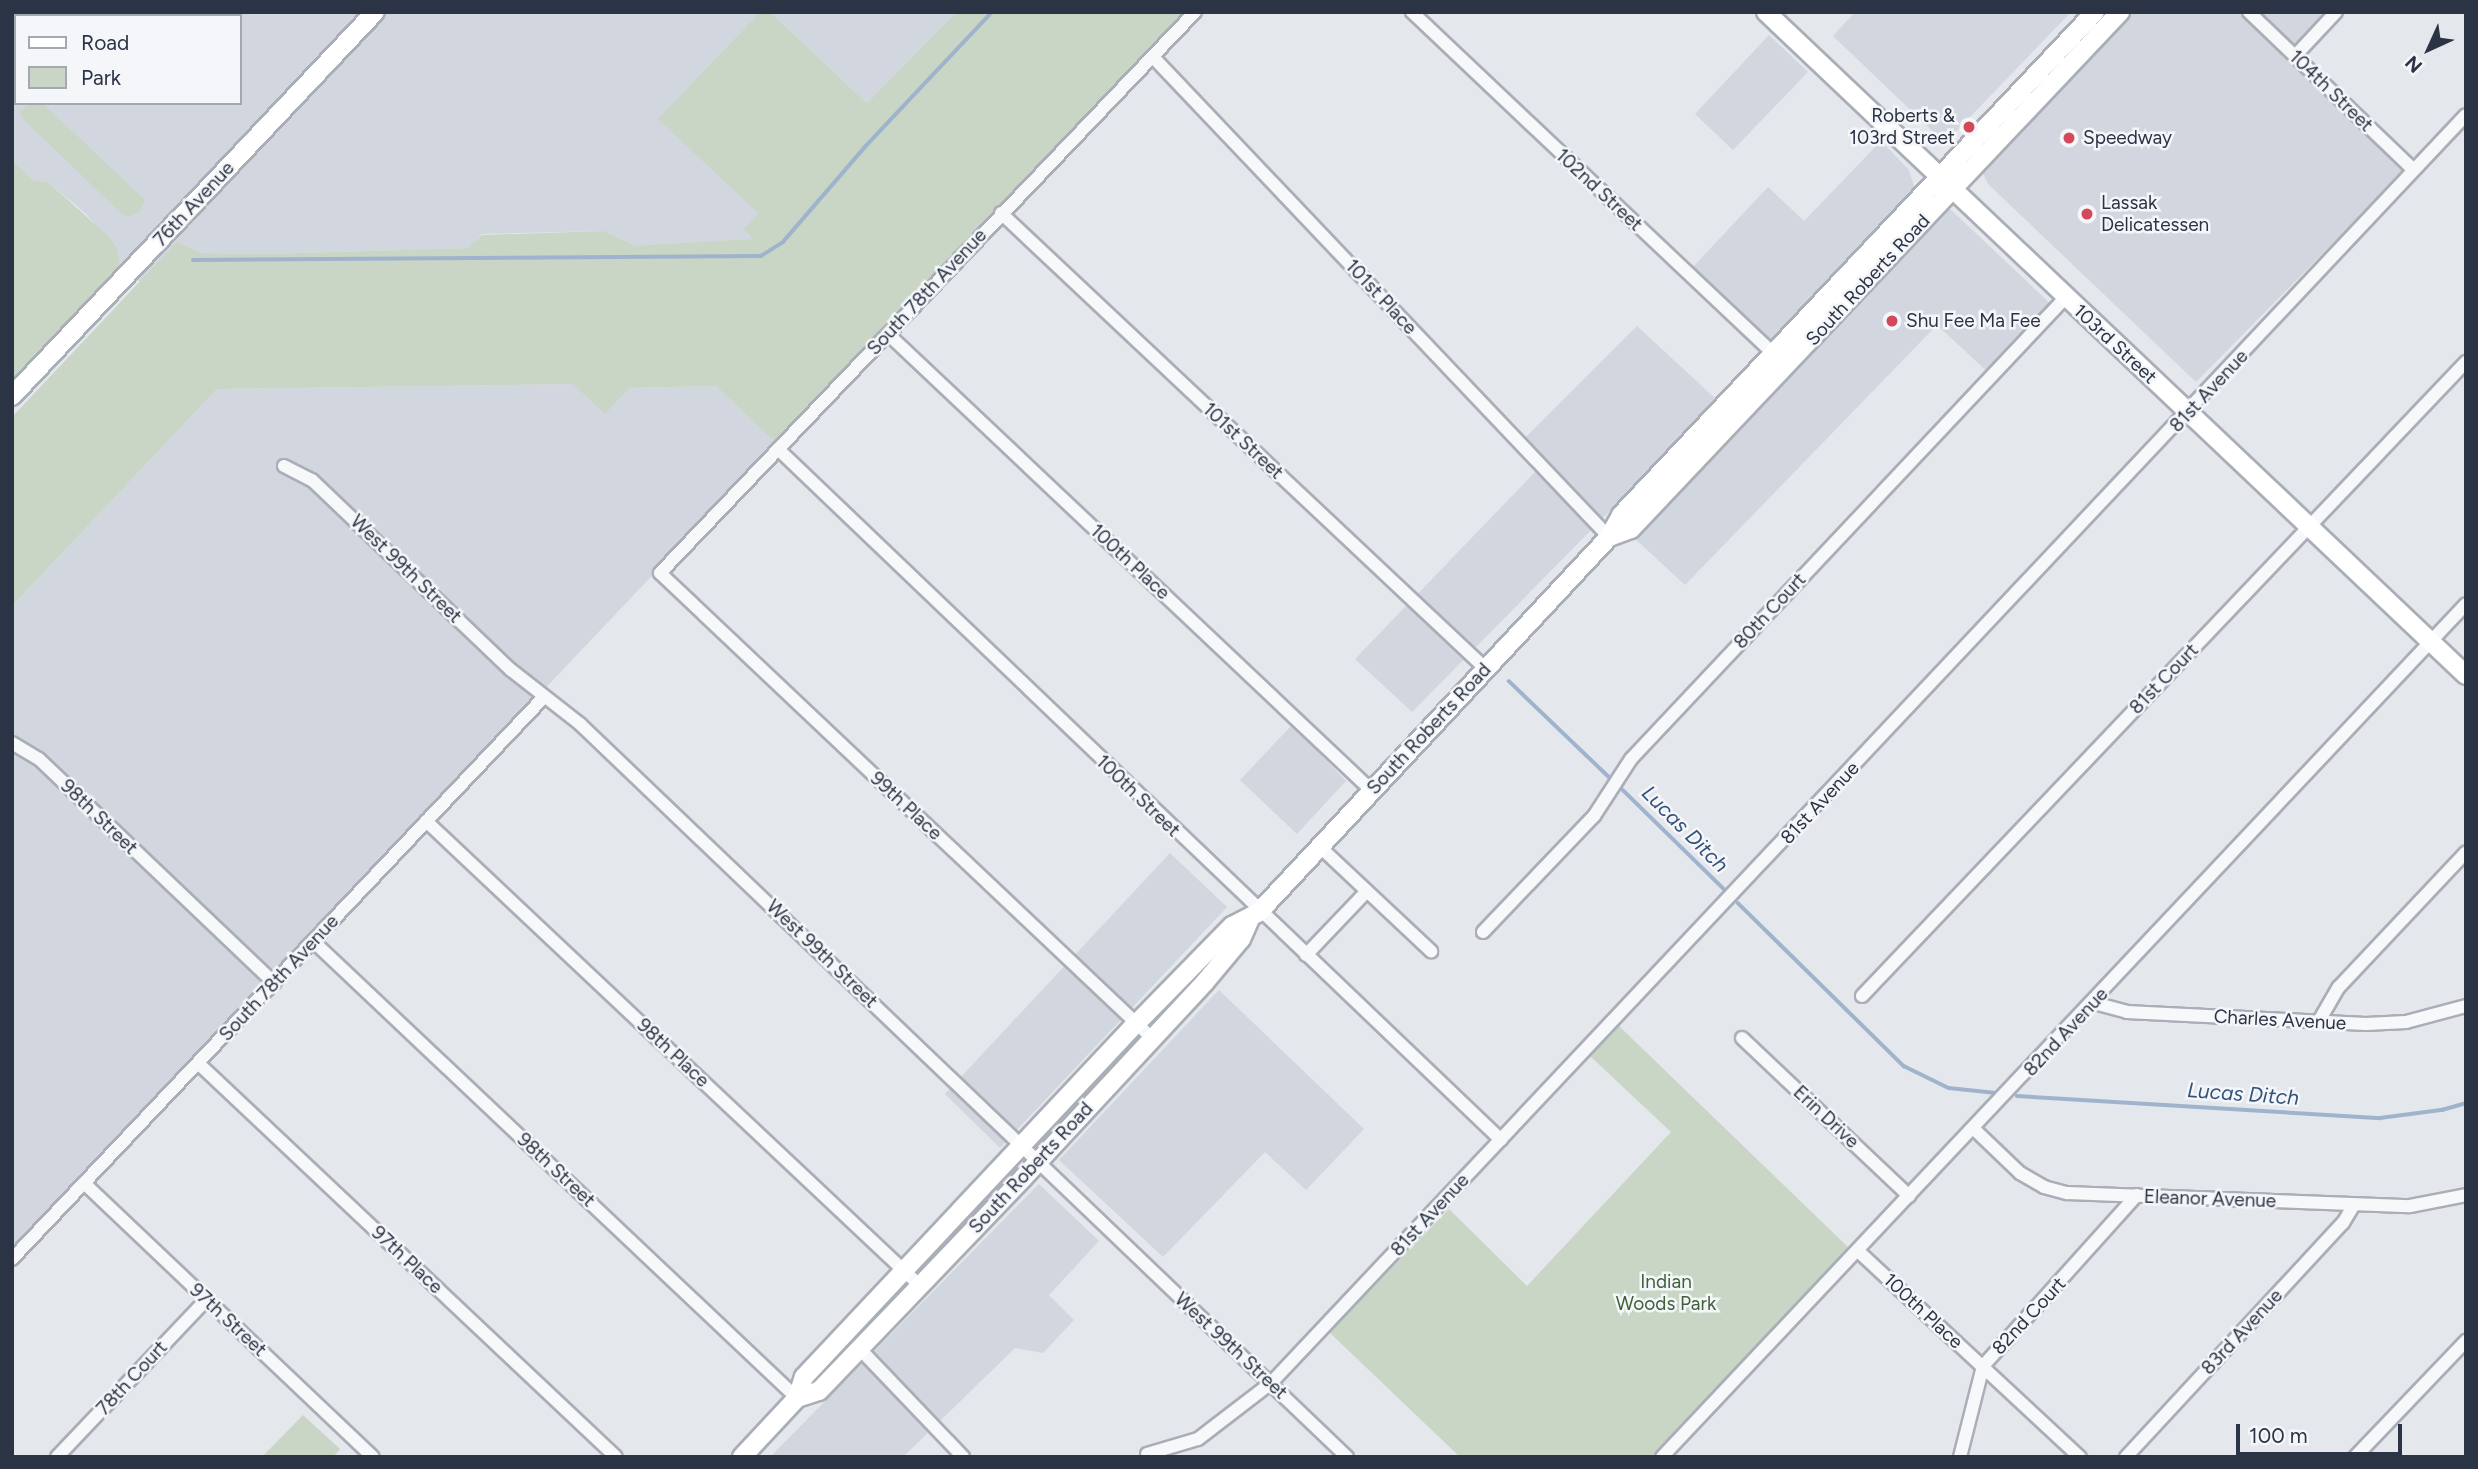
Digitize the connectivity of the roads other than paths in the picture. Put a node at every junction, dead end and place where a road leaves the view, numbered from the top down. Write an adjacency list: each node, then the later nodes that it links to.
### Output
1 (375, 12): 20 (street, 76th Avenue)
2 (1195, 12): 10 (street, South 78th Avenue)
3 (1412, 12): 18 (street, 102nd Street)
4 (1766, 12): 13 (street, 103rd Street)
5 (2095, 12): 13 (street, South Roberts Road)
6 (2119, 12): 14 (street, South Roberts Road)
7 (2249, 12): 9 (street, 104th Street)
8 (2336, 12): 9 (street)
9 (2295, 56): 12 (street, 104th Street)
10 (1153, 57): 15 (street, South 78th Avenue); 25 (street, 101st Place)
11 (2466, 115): 12 (street, 81st Avenue)
12 (2413, 169): 21 (street, 81st Avenue)
13 (1938, 177): 14 (street, 103rd Street); 18 (street, South Roberts Road)
14 (1953, 190): 16 (street, 103rd Street); 18 (street, South Roberts Road)
15 (1001, 213): 17 (street, South 78th Avenue); 29 (street, 101st Street)
16 (2066, 297): 21 (street, 103rd Street); 39 (street, 80th Court)
17 (888, 334): 22 (street, South 78th Avenue); 33 (street, 100th Place)
18 (1779, 360): 25 (street, South Roberts Road)
19 (2466, 362): 24 (street, 81st Court)
20 (12, 396)
21 (2189, 413): 24 (street, 103rd Street); 53 (street, 81st Avenue)
22 (778, 449): 26 (street, South 78th Avenue); 38 (street, 100th Street)
23 (284, 466): 31 (street, West 99th Street)
24 (2309, 527): 28 (street, 103rd Street); 44 (street, 81st Court)
25 (1609, 537): 29 (street, South Roberts Road)
26 (660, 573): 48 (street, 99th Place)
27 (2466, 604): 28 (street, 82nd Avenue)
28 (2430, 641): 30 (street, 103rd Street); 45 (street, 82nd Avenue)
29 (1485, 668): 33 (street, South Roberts Road)
30 (2466, 675)
31 (544, 696): 34 (street, South 78th Avenue); 54 (street, West 99th Street)
32 (12, 743): 43 (street, 98th Street)
33 (1371, 790): 35 (street, South Roberts Road)
34 (426, 821): 40 (street, South 78th Avenue); 63 (street, 98th Place)
35 (1319, 846): 37 (street); 38 (street, South Roberts Road)
36 (2466, 852): 47 (street)
37 (1367, 891): 41 (street); 42 (street)
38 (1254, 916): 42 (street, 100th Street); 48 (street, South Roberts Road); 50 (street, South Roberts Road)
39 (1483, 932)
40 (314, 942): 43 (street, South 78th Avenue); 70 (street, 98th Street)
41 (1431, 951)
42 (1306, 956): 53 (street, 100th Street)
43 (274, 983): 51 (street, South 78th Avenue)
44 (1862, 996)
45 (2094, 1003): 47 (street, Charles Avenue); 52 (street, 82nd Avenue)
46 (2466, 1006): 47 (street, Charles Avenue)
47 (2319, 1021)
48 (1136, 1024): 50 (street, 99th Place); 54 (street, South Roberts Road)
49 (1742, 1038): 59 (street, Erin Drive)
50 (1153, 1039): 55 (street, South Roberts Road)
51 (198, 1063): 56 (street, South 78th Avenue); 74 (street, 97th Place)
52 (1974, 1129): 57 (street, Eleanor Avenue); 59 (street, 82nd Avenue)
53 (1501, 1140): 69 (street, 81st Avenue)
54 (1022, 1147): 55 (street, West 99th Street); 63 (street, South Roberts Road)
55 (1038, 1162): 64 (street, South Roberts Road); 69 (street, West 99th Street)
56 (83, 1183): 62 (street, South 78th Avenue); 65 (street, 97th Street)
57 (2137, 1195): 60 (street, Eleanor Avenue); 68 (street, 82nd Court)
58 (2466, 1195): 60 (street, Eleanor Avenue)
59 (1909, 1196): 61 (street, 82nd Avenue)
60 (2354, 1205): 81 (street, 83rd Avenue)
61 (1858, 1251): 68 (street, 100th Place); 78 (street, 82nd Avenue)
62 (12, 1259)
63 (904, 1271): 64 (street, 98th Place); 70 (street, South Roberts Road)
64 (919, 1285): 67 (street, South Roberts Road)
65 (206, 1299): 72 (street, 78th Court); 73 (street, 97th Street)
66 (2466, 1340): 82 (street)
67 (859, 1348): 70 (street, South Roberts Road); 76 (street)
68 (1983, 1366): 79 (street, 82nd Court); 80 (street, 100th Place)
69 (1271, 1383): 71 (street, 81st Avenue); 77 (street, West 99th Street)
70 (797, 1398): 75 (street, South Roberts Road)
71 (1147, 1454)
72 (57, 1457)
73 (373, 1457)
74 (616, 1457)
75 (742, 1457)
76 (963, 1457)
77 (1347, 1457)
78 (1662, 1457)
79 (1960, 1457)
80 (2080, 1457)
81 (2126, 1457)
82 (2355, 1457)

